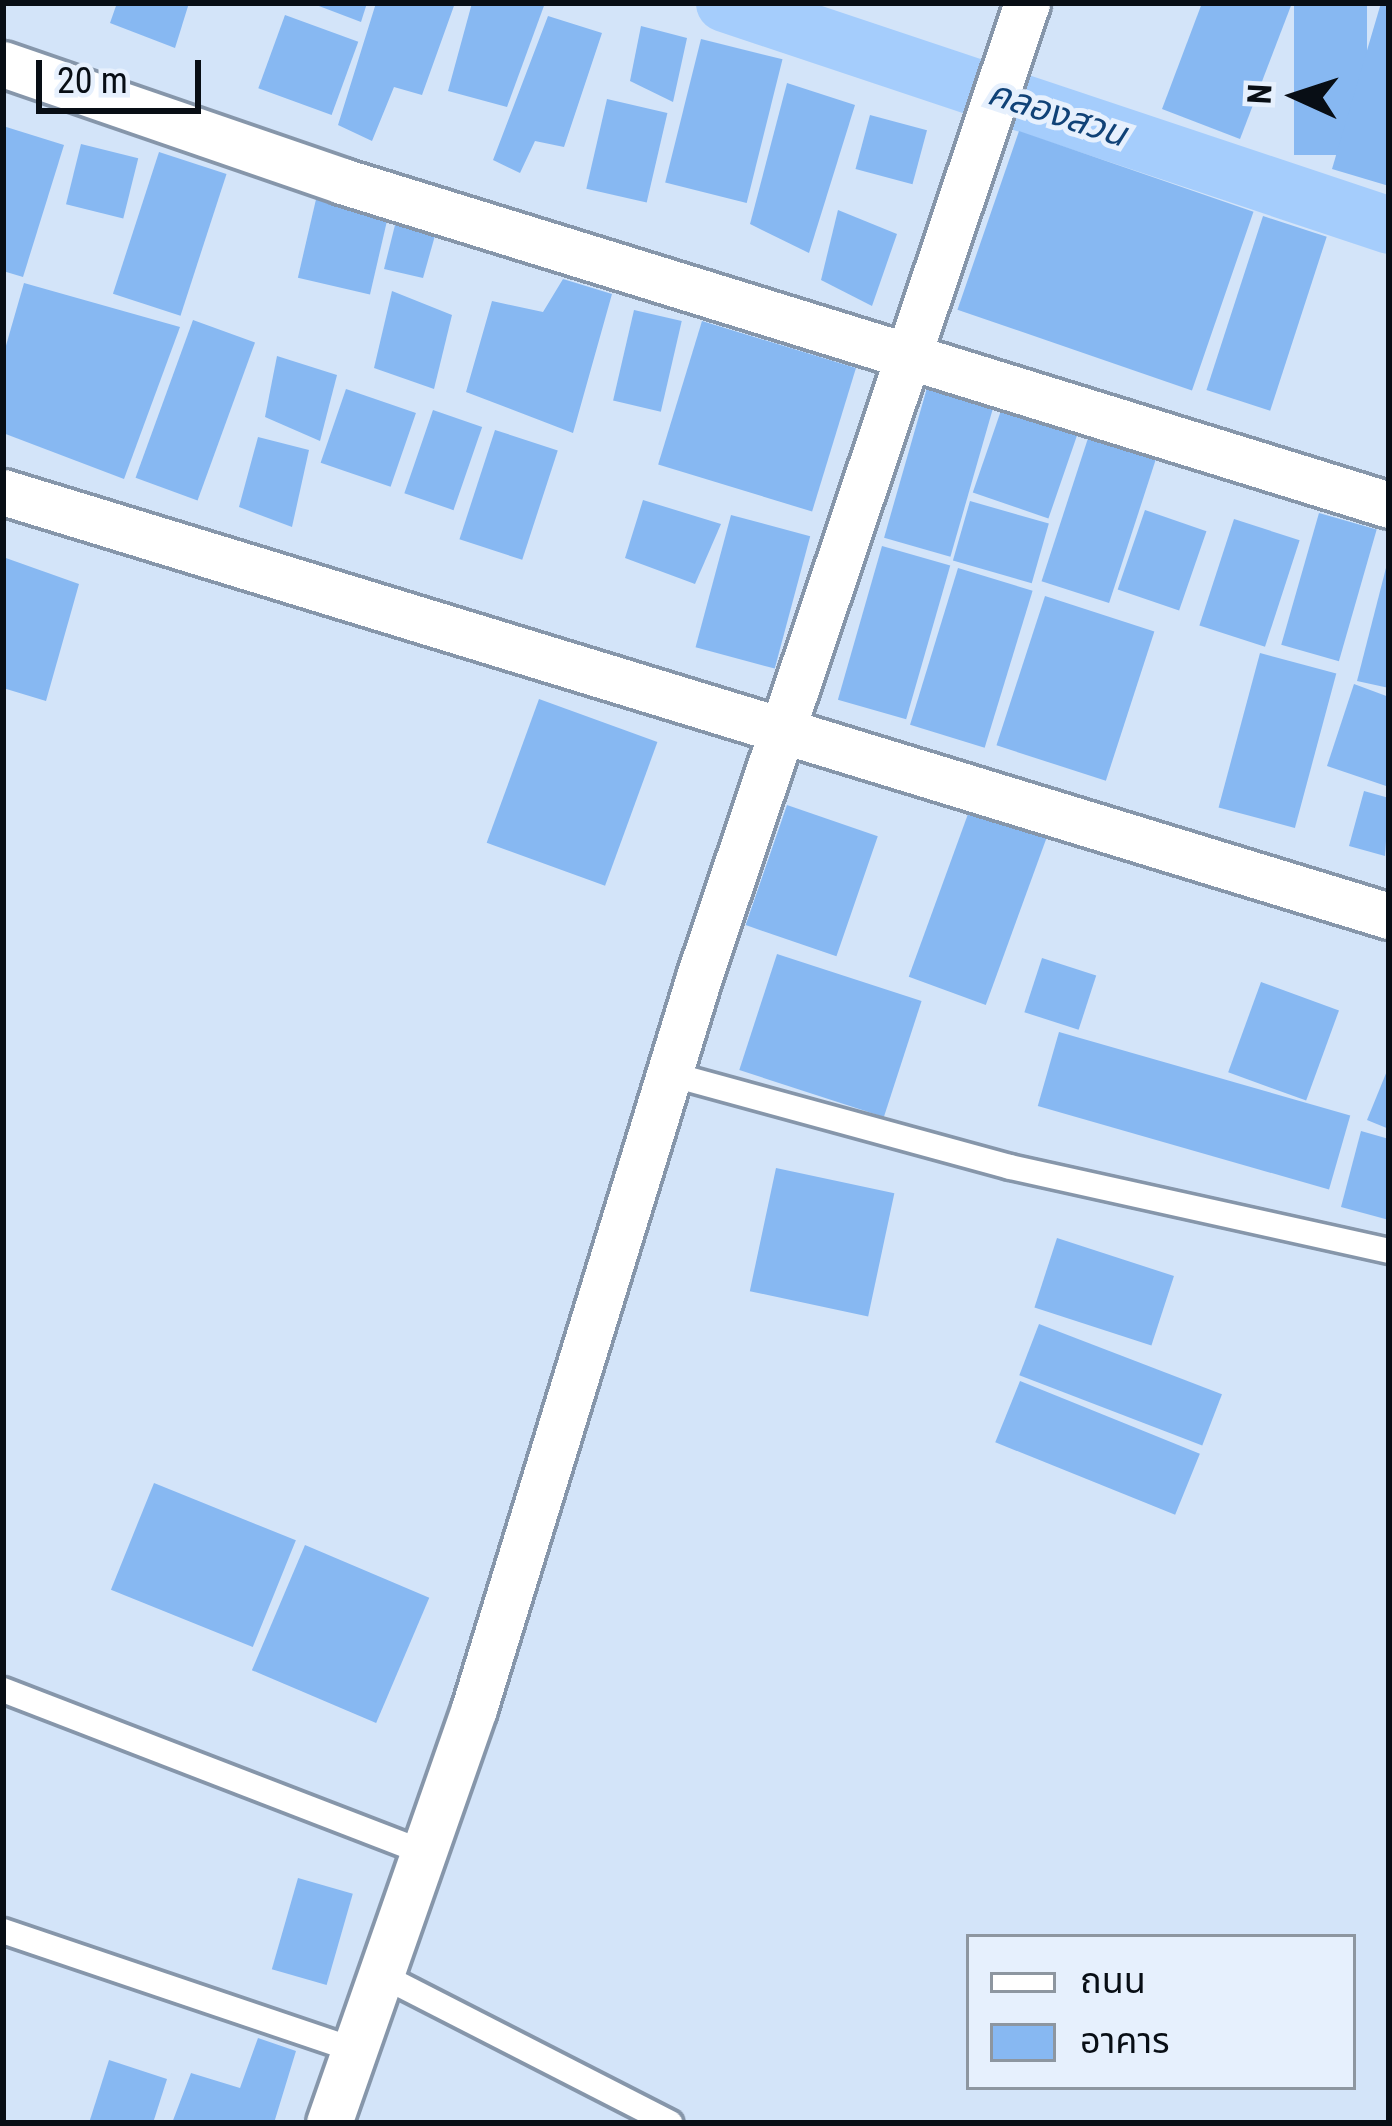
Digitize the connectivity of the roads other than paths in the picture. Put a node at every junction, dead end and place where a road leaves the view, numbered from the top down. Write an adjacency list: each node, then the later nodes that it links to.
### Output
1 (1018, 22): 3 (street)
2 (3, 64): 3 (street)
3 (903, 358): 5 (street); 6 (street)
4 (3, 491): 6 (street)
5 (1389, 505)
6 (781, 728): 7 (street); 8 (street)
7 (1389, 916)
8 (670, 1074): 9 (lane); 11 (street)
9 (1389, 1251)
10 (3, 1690): 11 (lane)
11 (424, 1853): 13 (street)
12 (3, 1931): 14 (lane)
13 (381, 1975): 14 (street); 16 (lane)
14 (355, 2050): 15 (street)
15 (329, 2123)
16 (670, 2123)

